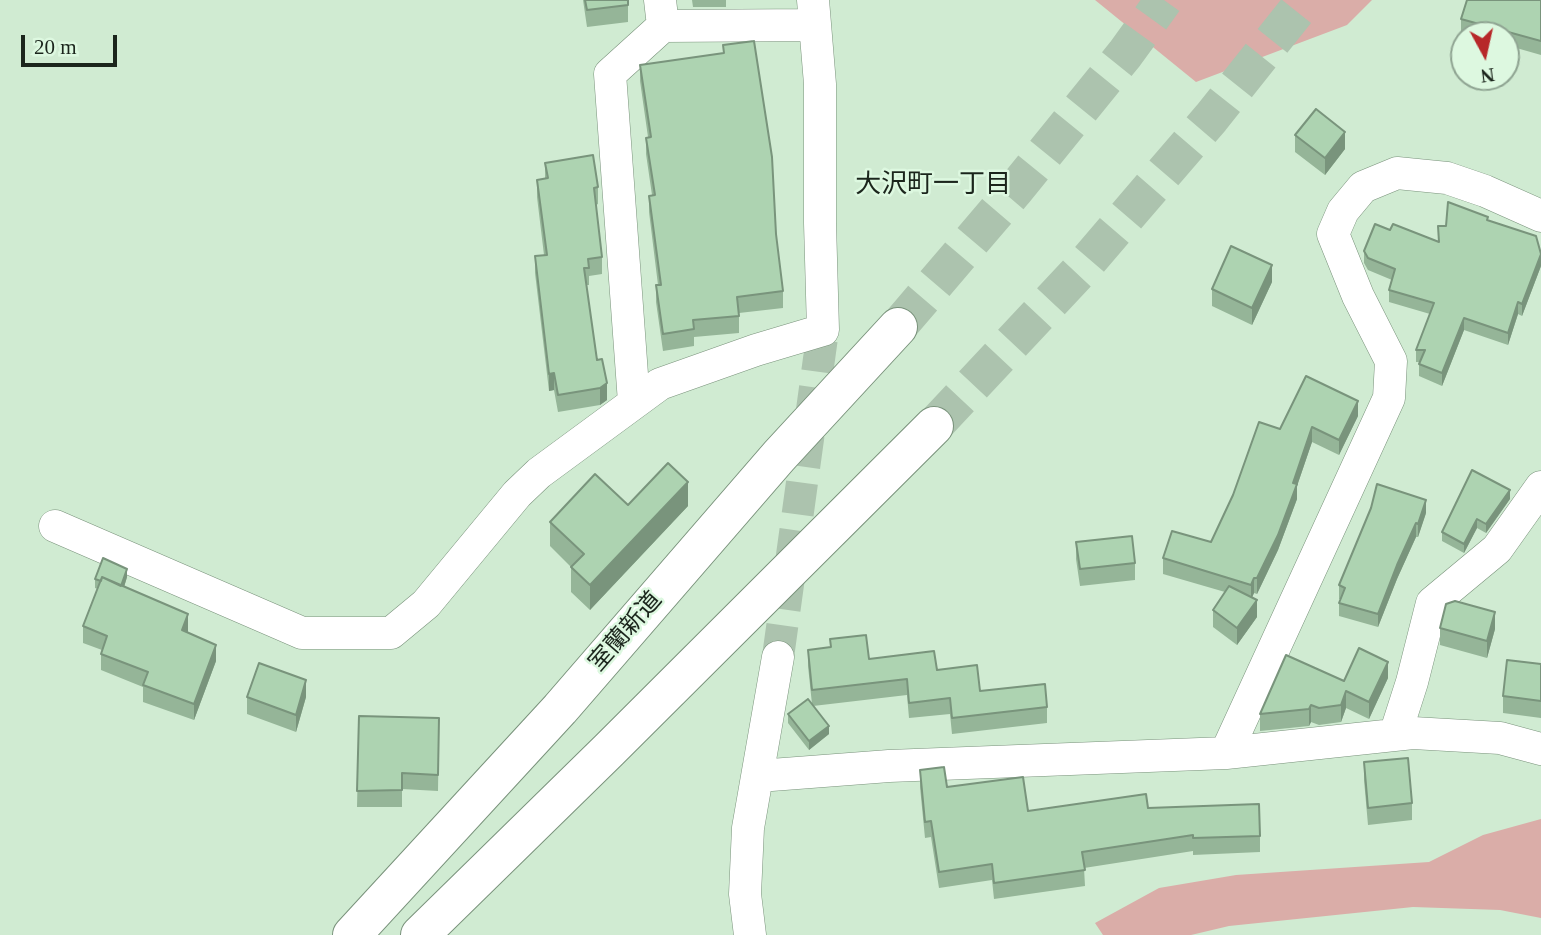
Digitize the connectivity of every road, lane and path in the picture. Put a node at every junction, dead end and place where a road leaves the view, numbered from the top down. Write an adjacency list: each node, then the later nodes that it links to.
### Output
1 (814, 12): 2 (street); 5 (street)
2 (661, 13): 5 (street)
3 (1541, 216): 12 (street)
4 (898, 327): 14 (highway, 室蘭新道)
5 (634, 402): 8 (street)
6 (934, 426): 17 (highway)
7 (1541, 487): 10 (street)
8 (55, 526)
9 (778, 657): 13 (street)
10 (1395, 735): 11 (street); 12 (street)
11 (1541, 749)
12 (1226, 753): 13 (street)
13 (758, 776): 18 (street)
14 (378, 907): 15 (highway); 16 (highway, 室蘭新道)
15 (340, 935)
16 (352, 935)
17 (420, 935)
18 (750, 935)

